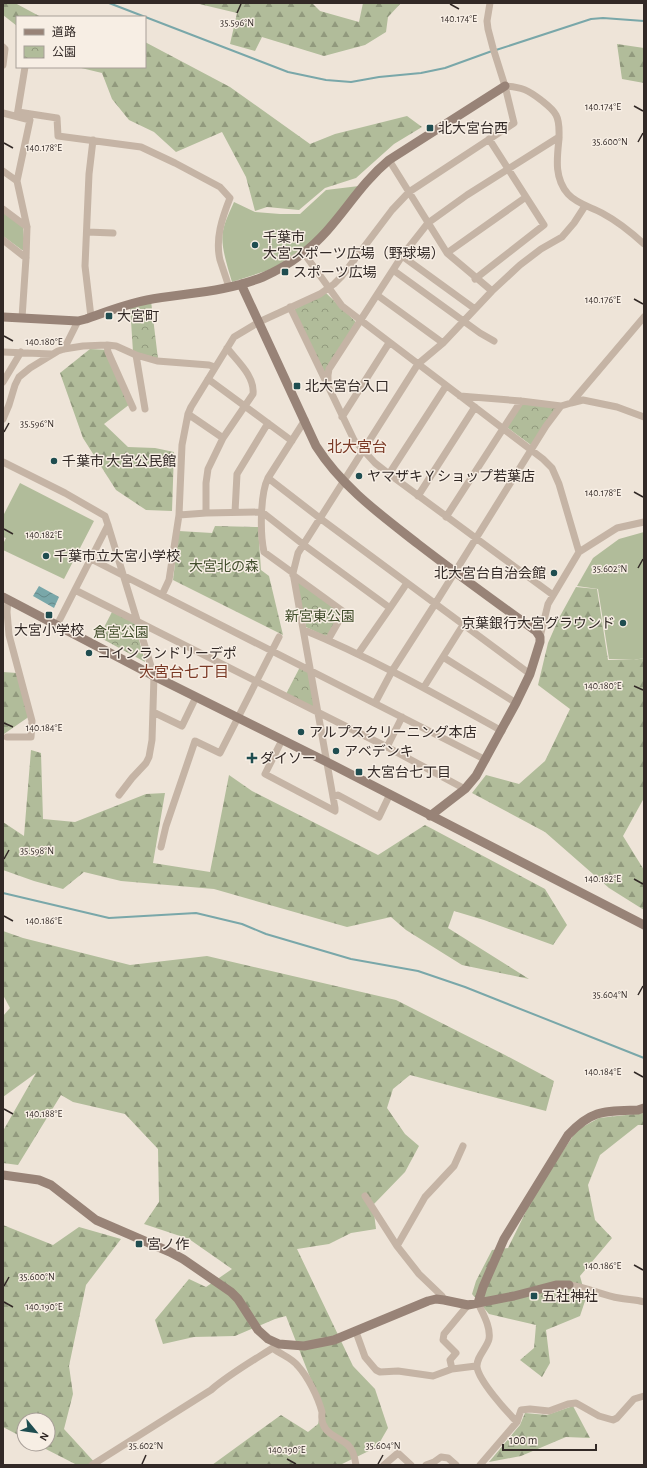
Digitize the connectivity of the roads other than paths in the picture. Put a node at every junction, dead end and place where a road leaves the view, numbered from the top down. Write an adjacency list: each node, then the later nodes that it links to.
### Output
1 (490, 3): 5 (street)
2 (3, 47): 3 (street)
3 (3, 65)
4 (24, 68): 7 (street)
5 (505, 86): 8 (street); 9 (street); 11 (street)
6 (3, 113): 7 (street)
7 (17, 114): 10 (street); 14 (street)
8 (559, 137): 12 (street); 17 (street)
9 (489, 139): 12 (street); 15 (street)
10 (93, 140): 21 (street); 32 (street)
11 (389, 160): 15 (street); 25 (street)
12 (508, 170): 16 (street); 19 (street)
13 (3, 171): 14 (street)
14 (17, 181): 20 (street)
15 (409, 192): 19 (street); 33 (street)
16 (526, 197): 26 (street); 30 (street)
17 (585, 206): 24 (street); 34 (street)
18 (3, 209): 20 (street)
19 (428, 222): 26 (street); 27 (street)
20 (27, 227): 28 (street)
21 (87, 232): 22 (street); 39 (street)
22 (113, 234)
23 (3, 240): 28 (street)
24 (644, 244)
25 (304, 252): 31 (street); 33 (street)
26 (447, 253): 30 (street)
27 (402, 256): 29 (street); 37 (street)
28 (26, 258): 41 (street)
29 (393, 270): 35 (street); 44 (street)
30 (475, 278): 34 (street)
31 (241, 284): 32 (street); 45 (street)
32 (229, 287): 39 (street)
33 (328, 288): 36 (street); 43 (street)
34 (492, 291): 37 (street)
35 (377, 295): 43 (street); 48 (street)
36 (290, 307): 45 (street); 61 (street)
37 (475, 309): 44 (street)
38 (3, 317): 41 (street)
39 (91, 317): 42 (street)
40 (644, 317): 64 (street)
41 (22, 318): 42 (street)
42 (78, 320): 51 (street)
43 (360, 320): 47 (street); 61 (street)
44 (465, 321): 46 (street); 48 (street)
45 (259, 322): 50 (street); 74 (street)
46 (494, 341)
47 (389, 343): 56 (street); 73 (street)
48 (443, 343): 56 (street)
49 (107, 345): 51 (street); 55 (street); 68 (street)
50 (227, 348): 57 (street); 65 (street)
51 (64, 349): 54 (street)
52 (3, 352): 53 (street)
53 (21, 352): 54 (street); 59 (street)
54 (51, 354): 72 (street)
55 (136, 355): 57 (street); 69 (street)
56 (418, 364): 60 (street); 80 (street)
57 (215, 367): 58 (street)
58 (208, 379): 65 (street); 70 (street)
59 (3, 382)
60 (446, 386): 62 (street); 82 (street)
61 (328, 387): 73 (street)
62 (460, 396): 63 (street); 67 (street)
63 (521, 401): 66 (street); 76 (street)
64 (572, 403): 66 (street); 71 (street)
65 (245, 406): 75 (street); 77 (street)
66 (561, 406): 79 (street)
67 (474, 407): 76 (street); 85 (street)
68 (133, 408)
69 (145, 409)
70 (188, 414): 77 (street); 89 (street)
71 (644, 417)
72 (3, 418)
73 (342, 418): 80 (street)
74 (305, 420): 78 (street); 84 (street)
75 (268, 423): 78 (street); 87 (street)
76 (503, 428): 79 (street); 90 (street)
77 (224, 438): 86 (street)
78 (292, 441): 83 (street)
79 (531, 450): 94 (street); 96 (street)
80 (363, 451): 82 (street); 84 (street)
81 (3, 462): 93 (street)
82 (388, 474): 85 (street)
83 (268, 478): 88 (street); 91 (street)
84 (343, 481): 91 (street); 98 (street)
85 (418, 496): 90 (street)
86 (206, 512): 87 (street); 89 (street)
87 (235, 512): 88 (street)
88 (262, 512): 95 (street); 99 (street)
89 (178, 515): 103 (street)
90 (446, 517): 94 (street)
91 (321, 519): 95 (street); 101 (street)
92 (644, 522): 96 (street)
93 (108, 525): 97 (street); 100 (street)
94 (476, 538): 98 (street); 104 (street)
95 (304, 545): 99 (street); 107 (street)
96 (579, 552): 104 (street)
97 (91, 559): 100 (street); 102 (street)
98 (454, 572): 106 (street); 113 (street)
99 (293, 574): 111 (street); 114 (street)
100 (124, 576): 103 (street); 108 (street)
101 (407, 583): 106 (street); 107 (street)
102 (75, 590): 108 (street); 109 (street)
103 (162, 595): 115 (street)
104 (553, 596): 113 (street)
105 (6, 599): 109 (street); 132 (street)
106 (435, 604): 110 (street); 119 (street)
107 (390, 608): 116 (street)
108 (138, 622): 121 (street); 122 (street)
109 (57, 625): 121 (street)
110 (463, 625): 117 (street); 120 (street)
111 (304, 630): 114 (street); 118 (street)
112 (279, 637): 115 (street)
113 (540, 637): 120 (street)
114 (328, 640): 116 (street)
115 (272, 651): 118 (street); 122 (street)
116 (358, 654): 119 (street)
117 (443, 657): 123 (street); 126 (street)
118 (310, 671): 125 (street); 128 (street)
119 (392, 671): 123 (street); 125 (street)
120 (530, 674): 126 (street)
121 (154, 676): 124 (street); 127 (street)
122 (257, 681): 128 (street); 130 (street)
123 (424, 687): 131 (street)
124 (196, 696): 127 (street); 130 (street)
125 (376, 703): 129 (street)
126 (516, 703): 131 (street)
127 (153, 712): 139 (street)
128 (318, 713): 134 (street); 136 (street)
129 (402, 717): 134 (street); 135 (street)
130 (238, 718): 133 (street); 142 (street)
131 (502, 730): 135 (street)
132 (7, 737)
133 (282, 740): 136 (street); 140 (street)
134 (387, 747): 137 (street)
135 (486, 760): 137 (street)
136 (327, 762): 138 (street); 140 (street)
137 (465, 789): 141 (street)
138 (390, 794): 140 (street); 141 (street)
139 (119, 795)
140 (333, 797)
141 (430, 816): 143 (street)
142 (161, 847)
143 (644, 925)
144 (644, 1108): 152 (street)
145 (463, 1146): 148 (street)
146 (3, 1175): 155 (street)
147 (365, 1196): 148 (street)
148 (397, 1246): 150 (street)
149 (569, 1284): 151 (street); 152 (street)
150 (444, 1300): 153 (street); 154 (street)
151 (644, 1302)
152 (478, 1303): 153 (street); 156 (street)
153 (468, 1305): 157 (street)
154 (356, 1332): 155 (street); 157 (street)
155 (276, 1346): 160 (street); 161 (street)
156 (476, 1366): 157 (street); 159 (street)
157 (452, 1369)
158 (644, 1396): 159 (street)
159 (517, 1422): 166 (street)
160 (92, 1465)
161 (356, 1465)
162 (384, 1465): 163 (street)
163 (411, 1465)
164 (426, 1465): 165 (street)
165 (456, 1465)
166 (480, 1465)

